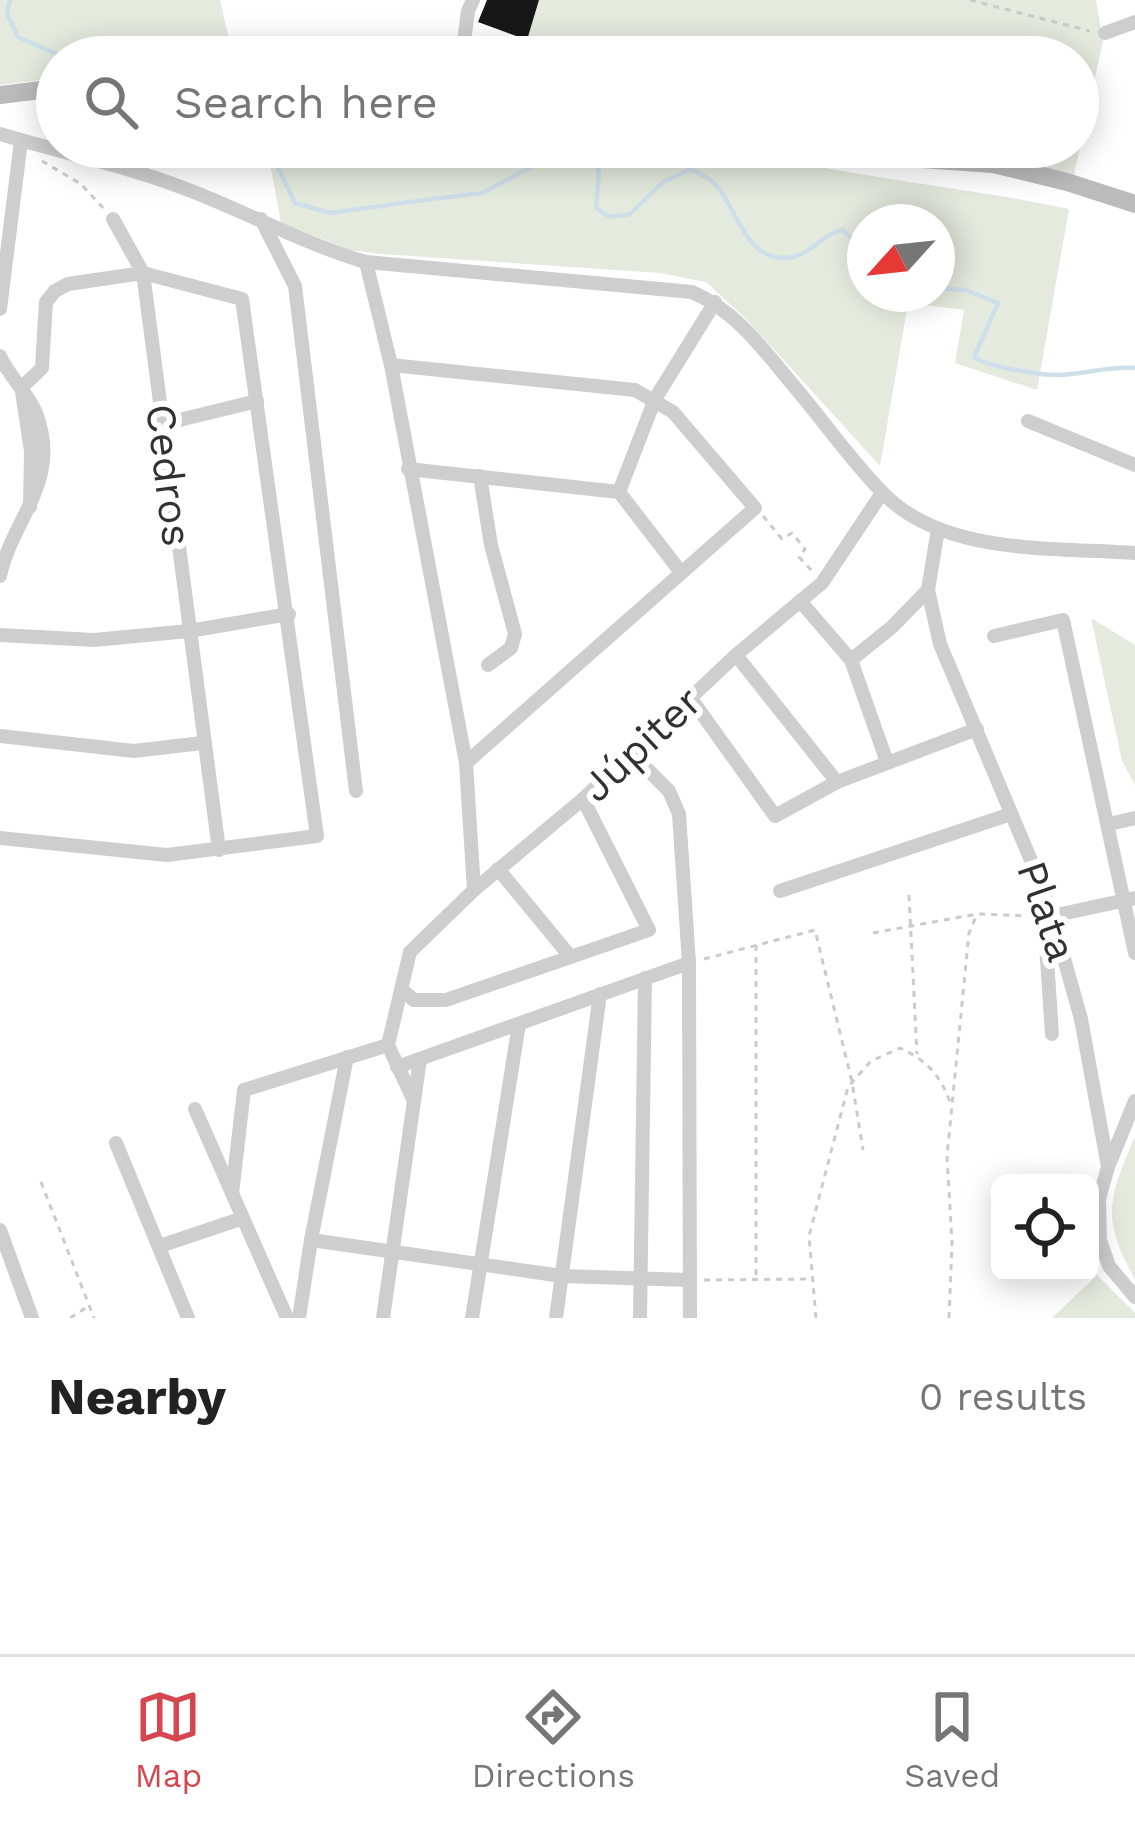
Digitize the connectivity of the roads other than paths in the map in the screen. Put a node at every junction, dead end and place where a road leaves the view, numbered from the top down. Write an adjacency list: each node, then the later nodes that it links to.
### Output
1 (473, 0): 4 (street)
2 (1135, 22): 3 (street)
3 (1105, 33)
4 (465, 36)
5 (36, 91): 6 (street)
6 (0, 95)
7 (0, 134): 8 (street)
8 (27, 142): 9 (street); 18 (street)
9 (36, 144)
10 (123, 168): 13 (street)
11 (1008, 168): 12 (street)
12 (1131, 201)
13 (261, 218): 15 (street); 52 (street)
14 (113, 219): 16 (street, Cedros)
15 (366, 262): 17 (street); 20 (street)
16 (143, 273): 21 (street); 23 (street); 25 (street, Cedros)
17 (715, 302): 22 (street); 30 (street)
18 (0, 308)
19 (0, 356): 21 (street)
20 (391, 365): 22 (street); 27 (street)
21 (22, 387): 34 (street)
22 (656, 400): 29 (street); 33 (street)
23 (257, 401): 25 (street); 37 (street)
24 (1028, 421): 26 (street)
25 (163, 424): 38 (street, Cedros)
26 (1135, 464)
27 (408, 469): 28 (street); 50 (street)
28 (480, 476): 29 (street); 43 (street)
29 (619, 492): 33 (street)
30 (881, 493): 31 (street); 36 (street, Júpiter)
31 (938, 529): 32 (street); 35 (street, Plata)
32 (1135, 553)
33 (680, 571): 50 (street)
34 (0, 576)
35 (928, 590): 42 (street); 45 (street, Plata)
36 (800, 601): 41 (street, Júpiter); 42 (street)
37 (289, 614): 38 (street); 58 (street)
38 (189, 631): 39 (street); 47 (street, Cedros)
39 (0, 635)
40 (994, 636): 56 (street)
41 (736, 655): 44 (street, Júpiter); 51 (street)
42 (851, 660): 49 (street)
43 (488, 664)
44 (692, 700): 48 (street, Júpiter); 51 (street)
45 (977, 729): 49 (street); 54 (street, Plata)
46 (0, 736): 47 (street)
47 (202, 743): 58 (street, Cedros)
48 (632, 754): 53 (street, Júpiter); 66 (street)
49 (887, 762): 51 (street)
50 (466, 763): 60 (street)
51 (837, 782)
52 (356, 791)
53 (583, 799): 59 (street, Júpiter); 65 (street)
54 (1011, 814): 61 (street); 63 (street, Plata)
55 (1135, 818): 56 (street)
56 (1109, 824): 62 (street)
57 (0, 838): 58 (street)
58 (219, 850)
59 (498, 869): 60 (street, Júpiter); 65 (street)
60 (473, 890): 68 (street, Júpiter)
61 (780, 891)
62 (1129, 899): 63 (street); 64 (street)
63 (1047, 916): 71 (street); 80 (street, Plata)
64 (1135, 952)
65 (569, 956): 68 (street)
66 (689, 963): 67 (street); 90 (street)
67 (645, 978): 69 (street); 89 (street)
68 (403, 991): 72 (street, Júpiter)
69 (600, 994): 70 (street); 88 (street)
70 (518, 1024): 74 (street); 87 (street)
71 (1052, 1034)
72 (388, 1045): 73 (street); 75 (street)
73 (347, 1057): 81 (street); 84 (street)
74 (420, 1059): 75 (street); 76 (street)
75 (397, 1067): 76 (street)
76 (414, 1101): 86 (street)
77 (1135, 1101): 80 (street)
78 (195, 1108): 81 (street)
79 (116, 1144): 85 (street)
80 (1108, 1167): 91 (street, Plata)
81 (232, 1195): 82 (street)
82 (243, 1218): 85 (street); 94 (street)
83 (0, 1230): 92 (street)
84 (310, 1240): 86 (street); 95 (street)
85 (160, 1246): 93 (street)
86 (393, 1251): 87 (street); 96 (street)
87 (481, 1264): 88 (street); 97 (street)
88 (562, 1276): 89 (street); 98 (street)
89 (643, 1277): 90 (street); 99 (street)
90 (690, 1280): 100 (street)
91 (1135, 1297)
92 (32, 1318)
93 (188, 1318)
94 (286, 1318)
95 (299, 1318)
96 (383, 1318)
97 (472, 1318)
98 (556, 1318)
99 (640, 1318)
100 (690, 1318)

